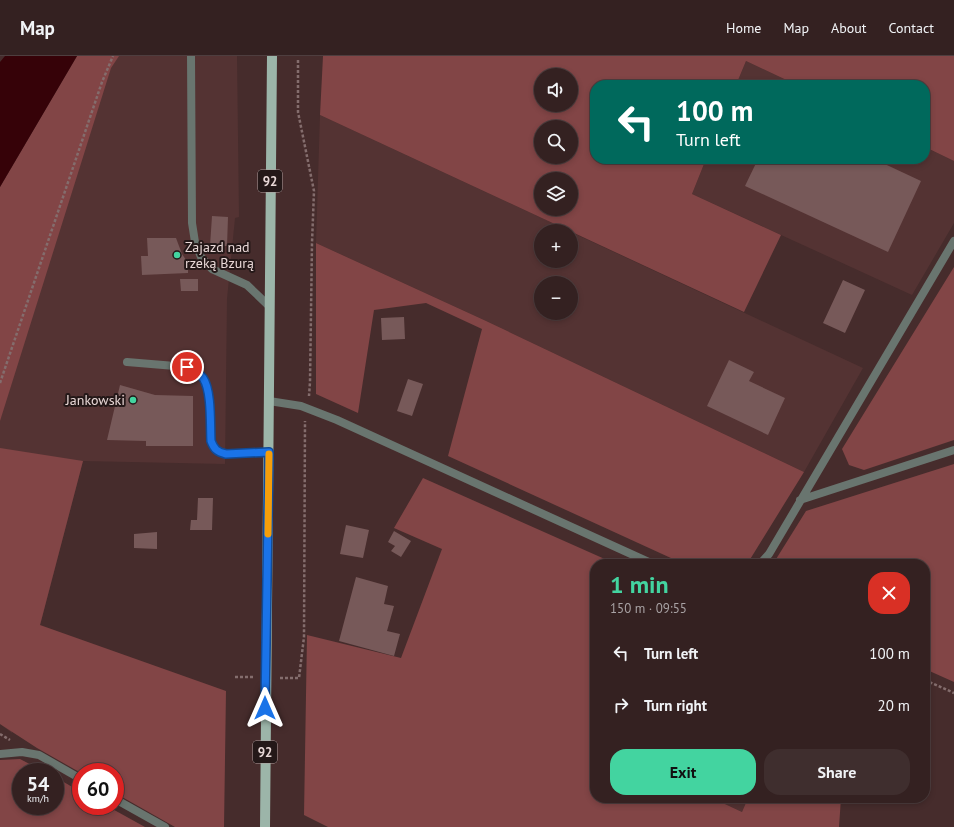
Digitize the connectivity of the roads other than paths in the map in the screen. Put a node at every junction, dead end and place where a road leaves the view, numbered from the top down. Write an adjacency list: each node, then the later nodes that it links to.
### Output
1 (192, 56): 4 (street)
2 (272, 56): 4 (main road, 92)
3 (954, 241): 9 (street)
4 (269, 306): 6 (main road, 92)
5 (127, 362): 8 (street)
6 (269, 401): 8 (main road, 92); 10 (street)
7 (954, 450): 9 (street)
8 (269, 452): 16 (main road, 92)
9 (800, 500): 11 (street)
10 (642, 559)
11 (764, 559)
12 (0, 754): 13 (street)
13 (72, 774)
14 (124, 803): 15 (street)
15 (166, 827)
16 (265, 827)

